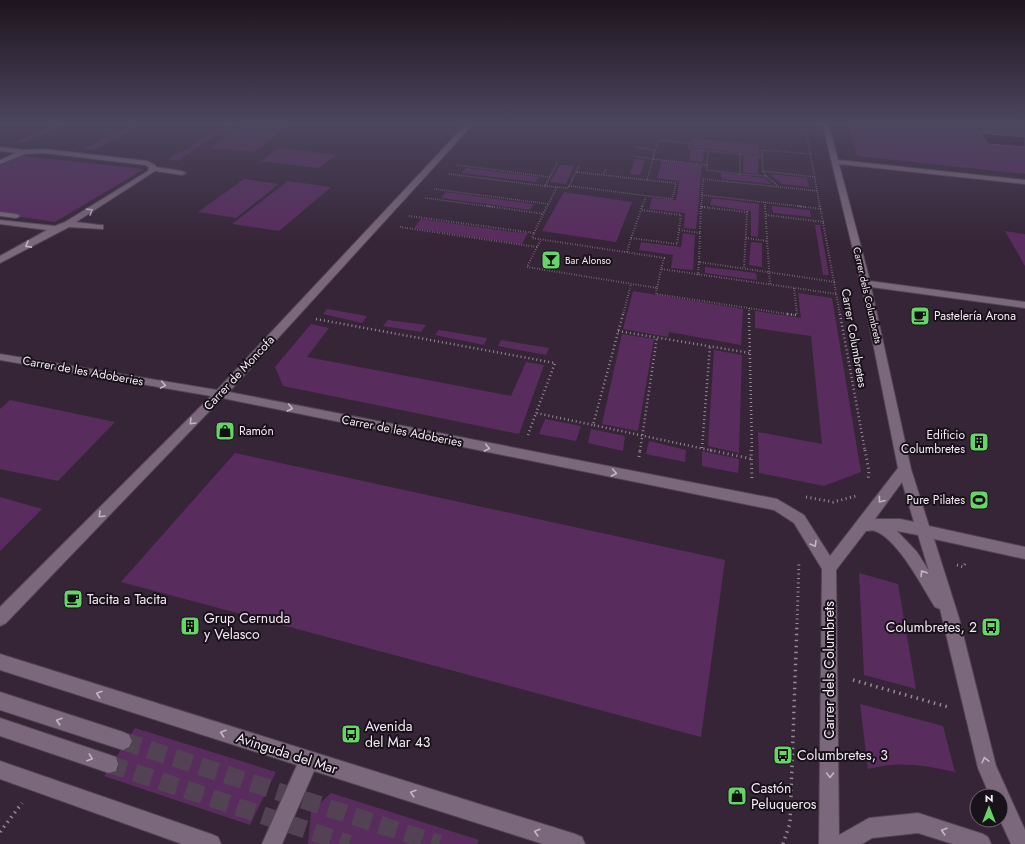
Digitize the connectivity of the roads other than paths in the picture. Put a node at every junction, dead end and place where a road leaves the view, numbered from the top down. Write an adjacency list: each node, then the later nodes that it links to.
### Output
1 (96, 161): 5 (street)
2 (133, 161): 6 (street)
3 (435, 161): 19 (street, Carrer de Moncofa)
4 (836, 162): 8 (street); 16 (street, Carrer dels Columbrets)
5 (108, 163)
6 (152, 170): 7 (street); 12 (street, one-way to 6)
7 (182, 173)
8 (1025, 182)
9 (0, 214): 10 (street)
10 (16, 216)
11 (0, 222): 14 (street)
12 (68, 224): 13 (street); 14 (street)
13 (100, 227)
14 (56, 229): 15 (street, one-way to 15)
15 (0, 260)
16 (866, 283): 17 (street); 20 (street, Carrer dels Columbrets)
17 (1025, 305)
18 (0, 357): 19 (street, Carrer de les Adoberies, one-way to 19)
19 (220, 394): 25 (street, Carrer de les Adoberies, one-way to 25); 26 (street, Carrer de Moncofa, one-way to 26)
20 (905, 469): 21 (street, one-way to 21); 23 (street, Carrer dels Columbrets)
21 (862, 525): 22 (street); 25 (street)
22 (879, 526): 23 (street); 27 (street, Carrer dels Columbrets, one-way to 22)
23 (922, 531): 24 (street); 27 (street, Carrer dels Columbrets)
24 (1025, 553)
25 (829, 568): 40 (street, Carrer dels Columbrets, one-way to 40)
26 (0, 618)
27 (951, 618): 35 (street, Carrer dels Columbrets, one-way to 27)
28 (0, 662): 32 (street, Avinguda del Mar, one-way to 28)
29 (0, 701): 31 (street, one-way to 29)
30 (0, 727): 33 (street, one-way to 33)
31 (123, 741)
32 (308, 760): 38 (street); 39 (street, Avinguda del Mar, one-way to 32)
33 (109, 764)
34 (0, 770): 37 (street)
35 (996, 788)
36 (1009, 817): 43 (street, Carrer dels Columbrets)
37 (211, 844)
38 (272, 844)
39 (575, 844)
40 (829, 844)
41 (843, 844): 42 (street, one-way to 41)
42 (981, 844)
43 (1021, 844)

